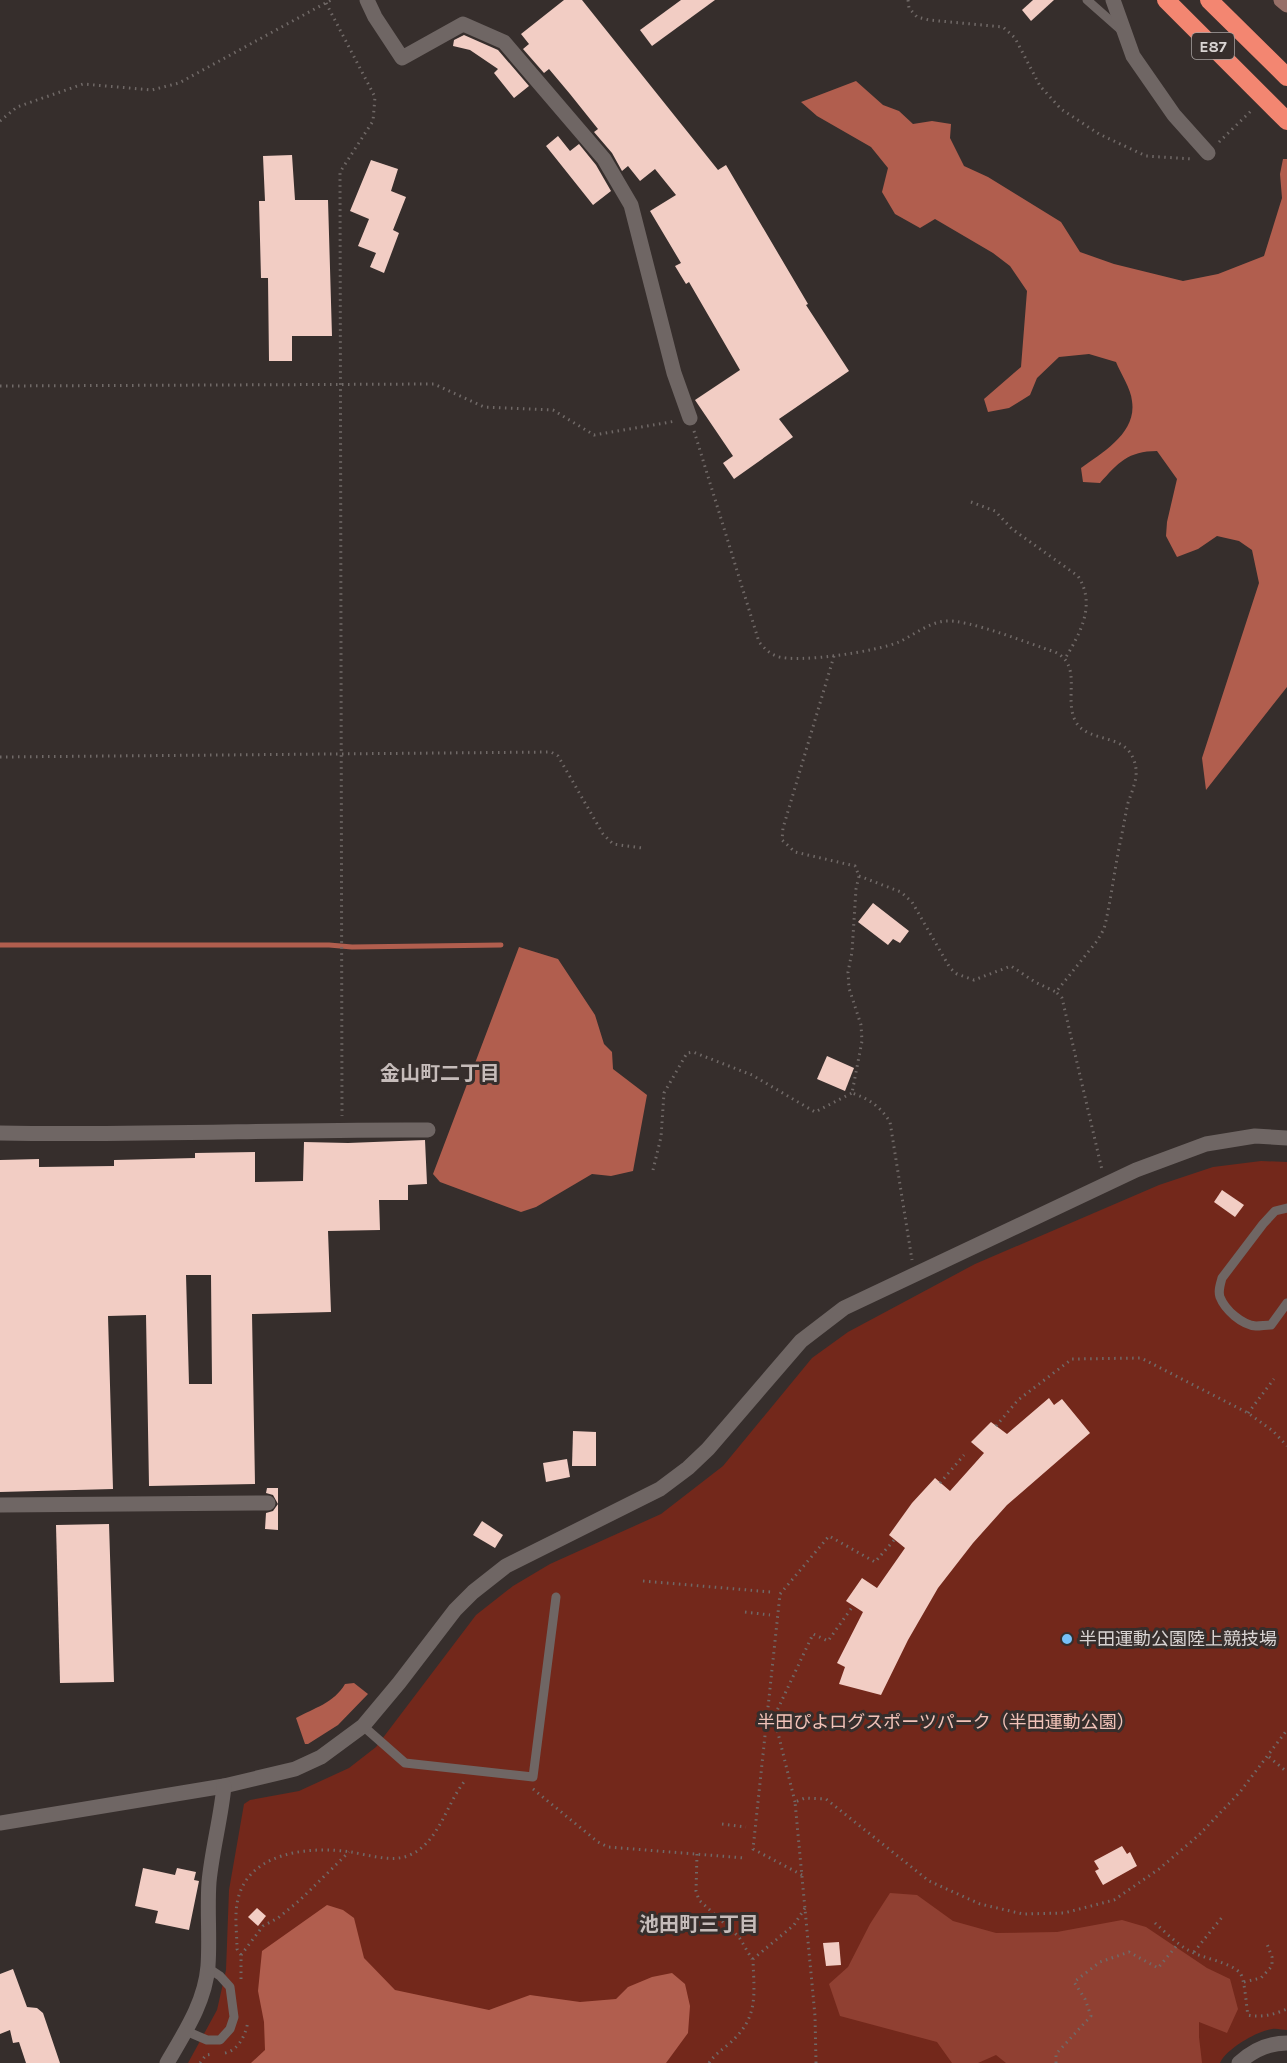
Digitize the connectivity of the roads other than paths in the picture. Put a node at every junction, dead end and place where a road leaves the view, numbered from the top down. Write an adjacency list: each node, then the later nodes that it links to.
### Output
1 (367, 0): 12 (street)
2 (1087, 0): 8 (lane)
3 (1113, 0): 8 (street)
4 (1166, 0): 10 (highway, E87)
5 (1209, 0): 9 (highway, E87)
6 (1281, 0): 7 (main road)
7 (1287, 5)
8 (1125, 33): 11 (street)
9 (1284, 74)
10 (1287, 121)
11 (1208, 153)
12 (690, 418)
13 (428, 1130): 14 (street)
14 (0, 1133)
15 (1287, 1138): 21 (street)
16 (1287, 1208): 17 (lane)
17 (1287, 1303)
18 (268, 1503): 19 (street)
19 (0, 1505)
20 (555, 1597): 21 (lane)
21 (363, 1725): 22 (street)
22 (224, 1786): 23 (street); 24 (street)
23 (0, 1823)
24 (208, 1968): 25 (street); 25 (lane)
25 (186, 2031): 27 (street)
26 (1287, 2043): 28 (street)
27 (167, 2063)
28 (1239, 2063)

